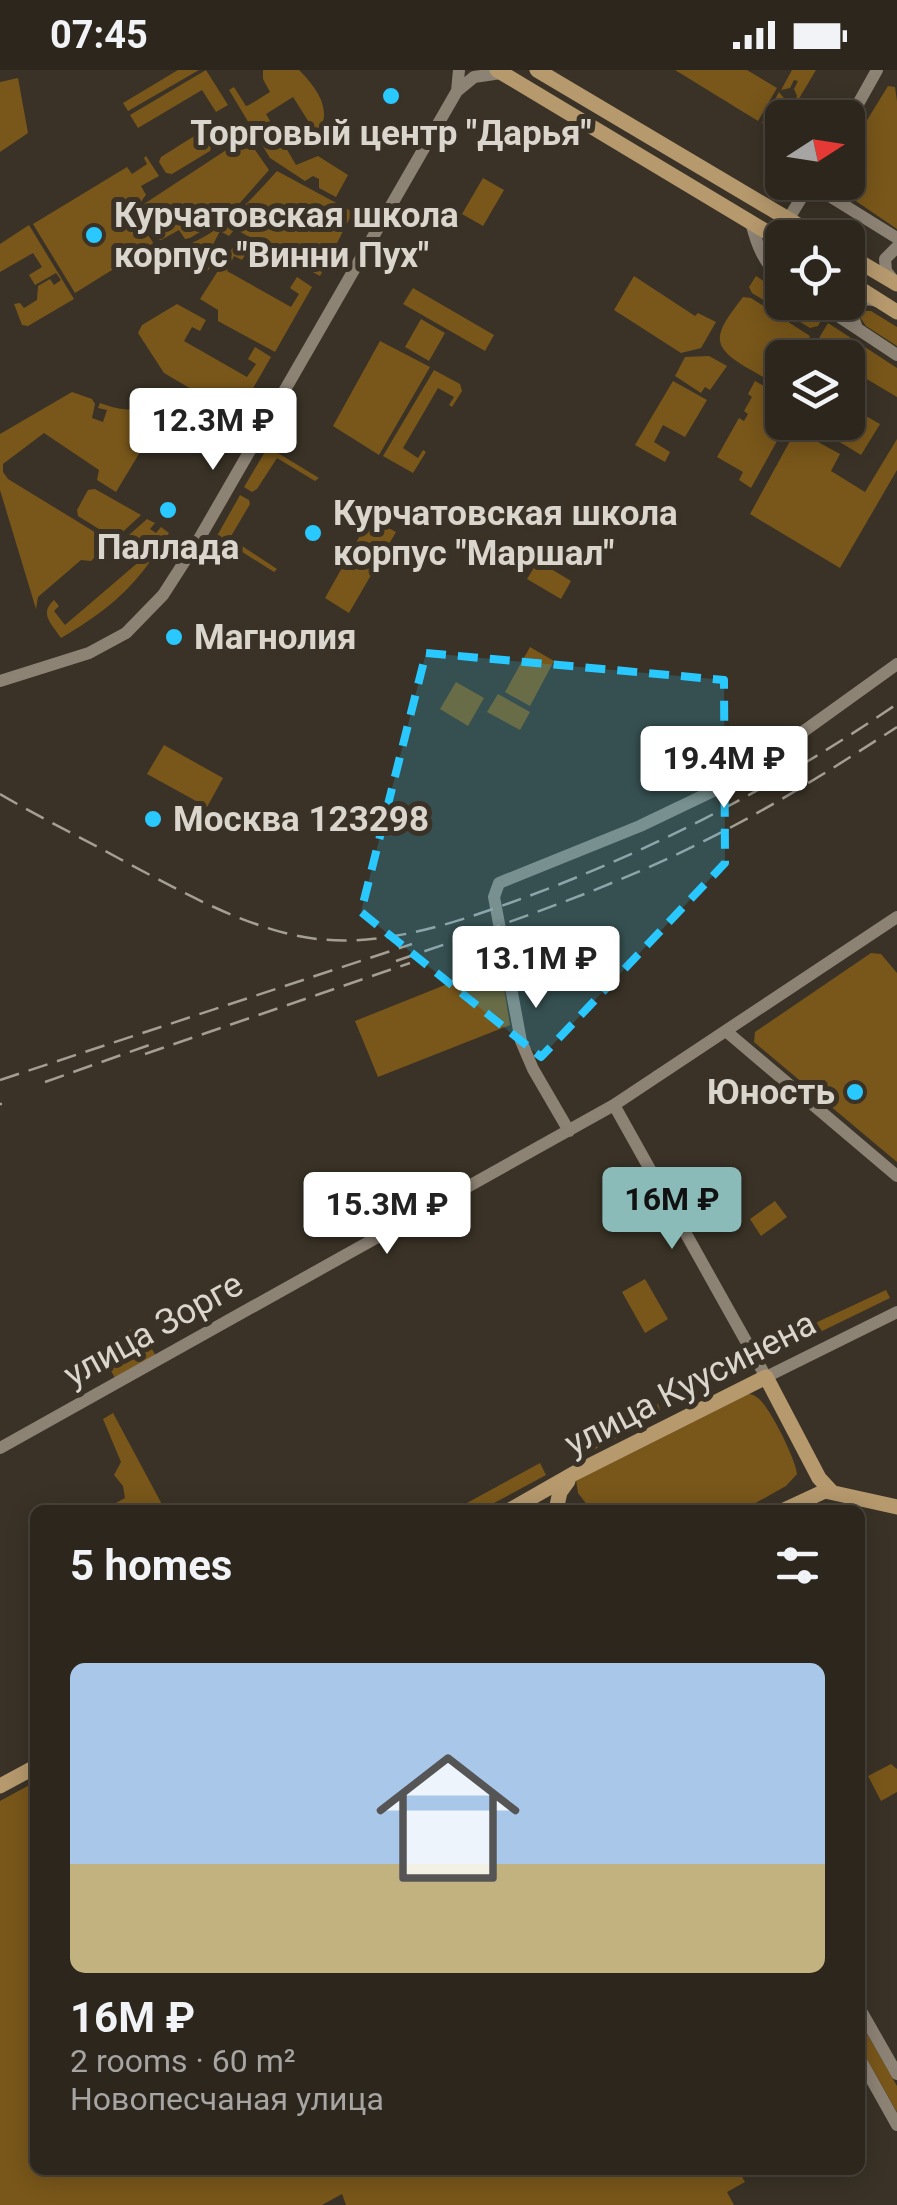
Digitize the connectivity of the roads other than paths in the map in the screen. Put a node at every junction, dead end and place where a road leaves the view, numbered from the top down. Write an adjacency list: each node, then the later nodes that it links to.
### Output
1 (459, 70): 5 (street)
2 (537, 70): 9 (main road)
3 (877, 70): 6 (street)
4 (499, 72): 5 (street); 11 (main road)
5 (456, 91): 25 (street)
6 (860, 100)
7 (801, 200): 9 (street)
8 (836, 200): 13 (street)
9 (789, 218): 10 (main road)
10 (792, 220)
11 (751, 222): 12 (main road); 15 (street)
12 (765, 231)
13 (897, 238)
14 (897, 247): 17 (street)
15 (765, 260)
16 (865, 265): 17 (main road)
17 (897, 284)
18 (865, 293): 19 (main road)
19 (878, 301): 20 (main road); 22 (street)
20 (897, 312)
21 (845, 320): 22 (street)
22 (857, 328): 23 (street)
23 (897, 355)
24 (897, 664): 29 (street)
25 (0, 681)
26 (897, 917): 27 (street, улица Зорге)
27 (727, 1032): 28 (street, улица Зорге); 30 (street)
28 (614, 1106): 29 (street, улица Зорге); 32 (street)
29 (569, 1131): 33 (street, улица Зорге)
30 (897, 1176)
31 (897, 1312): 32 (street, улица Куусинена)
32 (766, 1377): 34 (main road); 35 (main road, улица Куусинена)
33 (0, 1448)
34 (814, 1469): 36 (main road); 39 (main road)
35 (573, 1474): 37 (main road, улица Куусинена); 38 (main road)
36 (832, 1491): 40 (main road); 41 (main road)
37 (519, 1505)
38 (557, 1505)
39 (791, 1505)
40 (792, 1505)
41 (897, 1507)
42 (30, 1769): 43 (main road)
43 (0, 1786)
44 (865, 2018): 46 (street)
45 (865, 2067): 47 (street)
46 (897, 2074)
47 (897, 2125)

